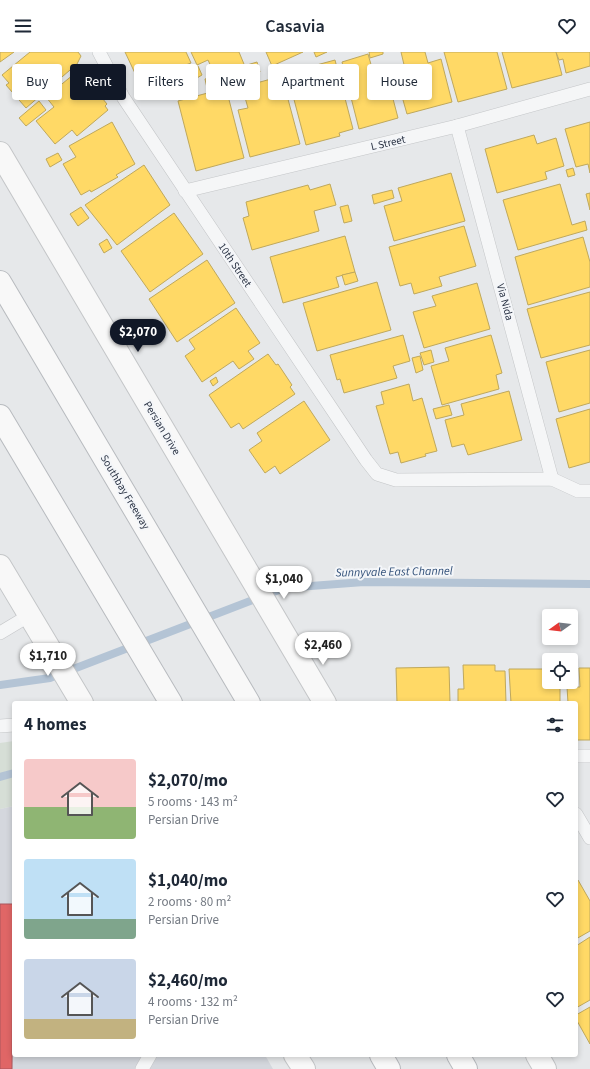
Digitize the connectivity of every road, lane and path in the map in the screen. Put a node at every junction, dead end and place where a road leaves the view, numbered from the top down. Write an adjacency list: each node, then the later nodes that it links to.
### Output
1 (98, 52): 5 (lane, 10th Street)
2 (590, 89): 3 (lane, L Street)
3 (457, 126): 5 (lane, L Street); 8 (lane, Via Nida)
4 (0, 153): 16 (main road, Persian Drive)
5 (185, 191): 8 (lane, 10th Street)
6 (0, 282): 15 (main road, Southbay Freeway)
7 (0, 416): 13 (main road)
8 (552, 479): 9 (lane)
9 (590, 491)
10 (0, 566): 11 (main road)
11 (30, 615): 12 (lane); 14 (main road)
12 (0, 633)
13 (167, 696)
14 (81, 701)
15 (248, 701)
16 (324, 701)
17 (12, 725): 18 (lane)
18 (0, 726)
19 (578, 756): 20 (lane)
20 (590, 756)
21 (578, 817): 22 (lane)
22 (590, 838)
23 (149, 1057): 28 (lane)
24 (297, 1057): 29 (main road)
25 (382, 1057): 30 (main road)
26 (459, 1057): 31 (main road)
27 (537, 1057): 32 (main road)
28 (142, 1069)
29 (304, 1069)
30 (389, 1069)
31 (466, 1069)
32 (545, 1069)

